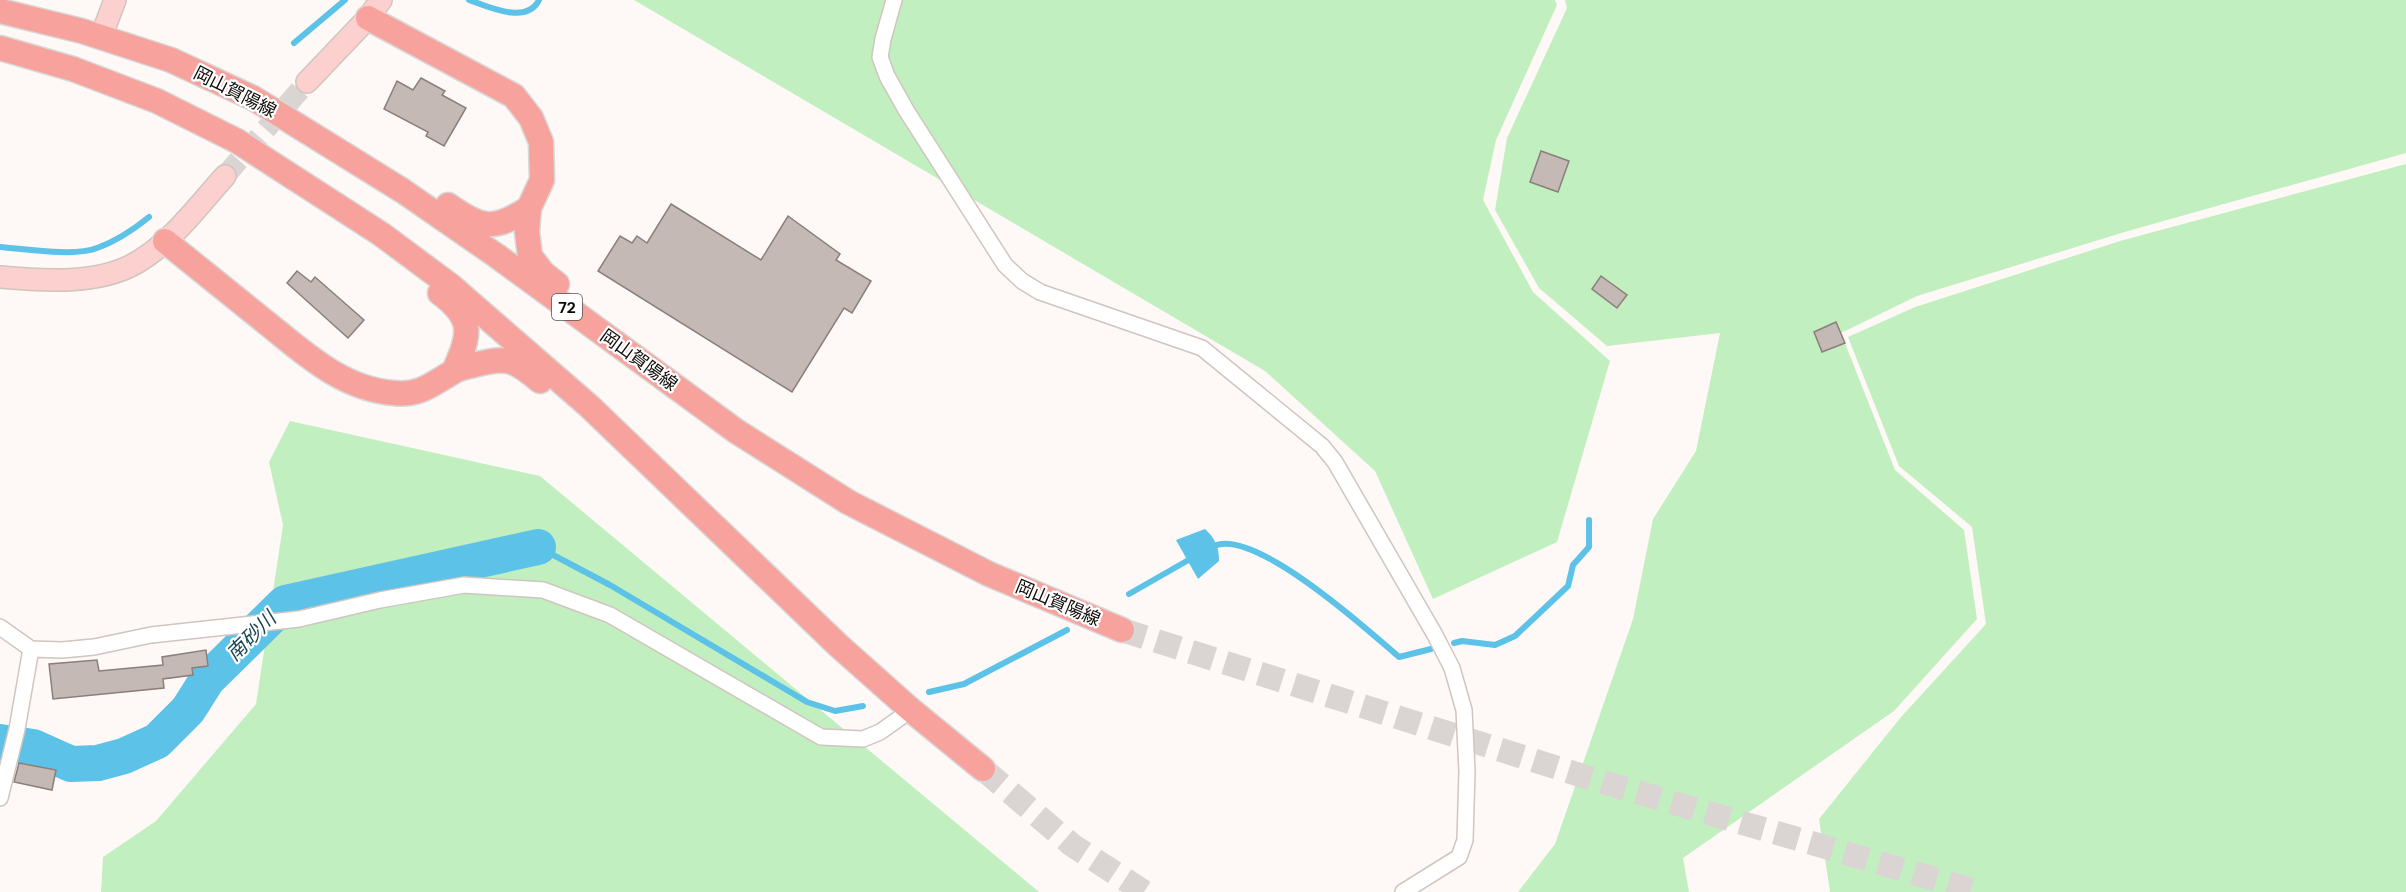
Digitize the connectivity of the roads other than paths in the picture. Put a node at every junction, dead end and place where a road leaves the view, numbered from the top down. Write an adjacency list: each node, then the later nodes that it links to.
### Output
1 (115, 0): 5 (street)
2 (894, 0): 23 (street)
3 (374, 9): 7 (street); 11 (main road)
4 (0, 11): 5 (main road, 岡山賀陽線 / 72)
5 (101, 37): 8 (main road, 岡山賀陽線 / 72)
6 (0, 48): 9 (main road)
7 (307, 82)
8 (351, 159): 11 (main road); 15 (main road, 岡山賀陽線 / 72)
9 (289, 175): 14 (main road); 16 (main road)
10 (225, 176): 12 (street)
11 (529, 208): 15 (main road)
12 (165, 241): 13 (street); 14 (main road)
13 (0, 277)
14 (454, 371): 16 (main road)
15 (698, 403): 18 (main road, 岡山賀陽線 / 72)
16 (622, 438): 20 (main road)
17 (0, 627): 19 (street)
18 (1122, 630)
19 (31, 649): 20 (street); 22 (street)
20 (910, 710): 21 (main road)
21 (983, 768)
22 (0, 798)
23 (1403, 892)

